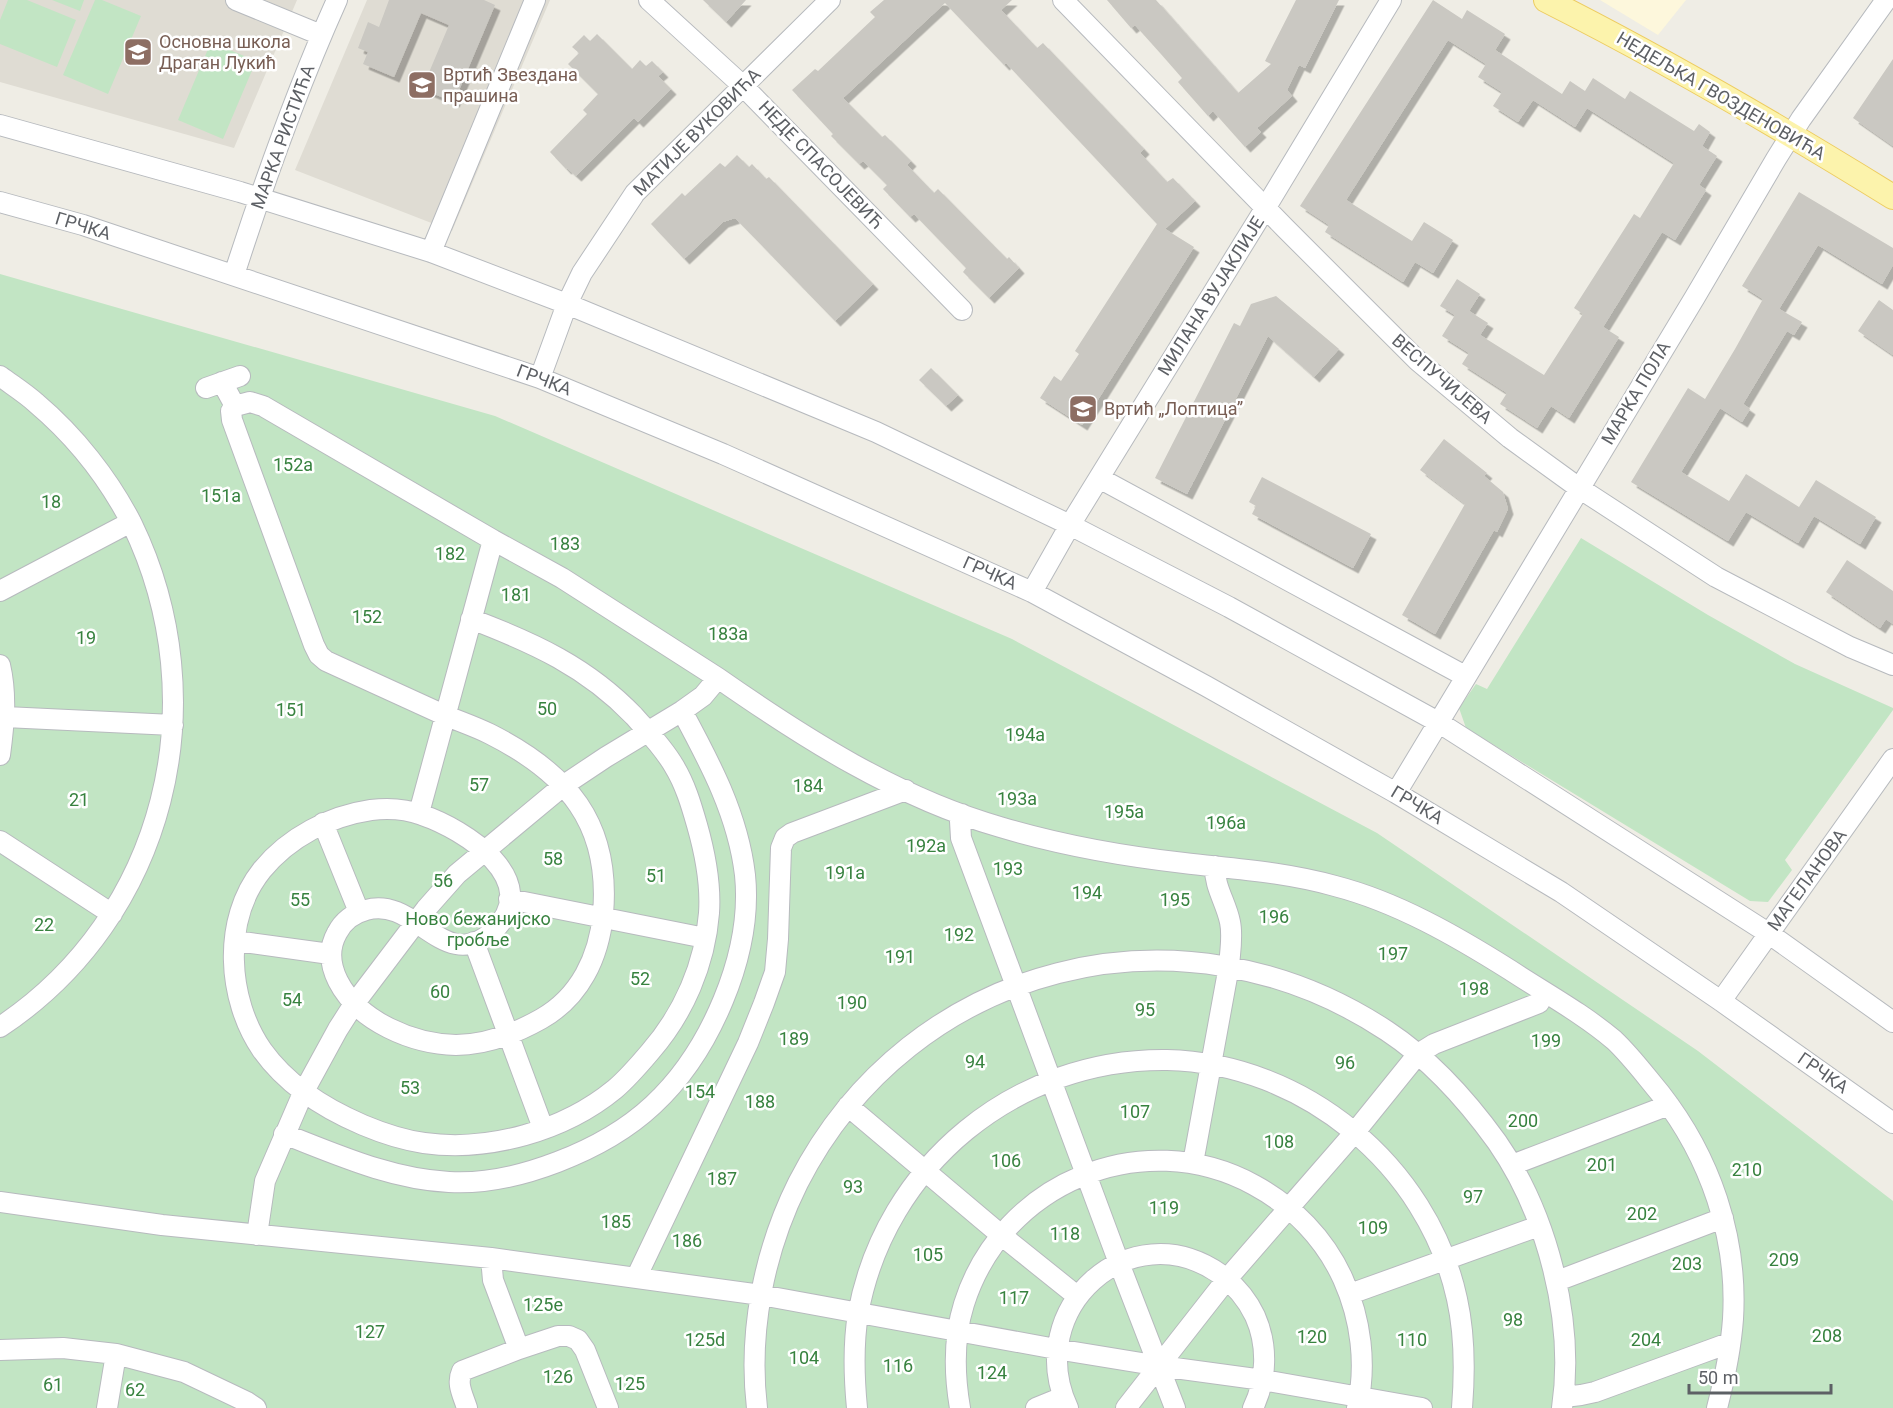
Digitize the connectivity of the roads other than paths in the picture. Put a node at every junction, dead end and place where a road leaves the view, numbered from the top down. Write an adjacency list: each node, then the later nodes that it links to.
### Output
1 (236, 0): 10 (street)
2 (337, 0): 10 (street, МАРКА РИСТИЋА)
3 (535, 0): 18 (street)
4 (649, 0): 11 (street, НЕДЕ СПАСОЈЕВИЋ)
5 (830, 0): 11 (street, МАТИЈЕ ВУКОВИЋА)
6 (1063, 0): 17 (street, ВЕСПУЧИЈЕВА)
7 (1391, 0): 17 (street, МИЛАНА ВУЈАКЛИЈЕ)
8 (1546, 0): 13 (main road, НЕДЕЉКА ГВОЗДЕНОВИЋА)
9 (1886, 0): 13 (street, МАРКА ПОЛА)
10 (321, 35): 15 (street, МАРКА РИСТИЋА)
11 (743, 86): 20 (street, МАТИЈЕ ВУКОВИЋА); 21 (street, НЕДЕ СПАСОЈЕВИЋ)
12 (0, 125): 15 (street)
13 (1791, 135): 14 (main road, НЕДЕЉКА ГВОЗДЕНОВИЋА); 27 (street, МАРКА ПОЛА)
14 (1893, 197)
15 (260, 198): 18 (street); 19 (street, МАРКА РИСТИЋА)
16 (0, 202): 19 (street, ГРЧКА)
17 (1266, 207): 26 (street, МИЛАНА ВУЈАКЛИЈЕ); 27 (street, ВЕСПУЧИЈЕВА)
18 (431, 252): 20 (street)
19 (234, 275): 23 (street, ГРЧКА)
20 (567, 304): 23 (street, МАТИЈЕ ВУКОВИЋА); 29 (street)
21 (962, 310)
22 (0, 376): 28 (street)
23 (540, 378): 32 (street, ГРЧКА)
24 (223, 382): 25 (street)
25 (235, 406): 30 (street); 39 (street)
26 (1099, 478): 29 (street, МИЛАНА ВУЈАКЛИЈЕ); 36 (street)
27 (1579, 488): 35 (street, ВЕСПУЧИЈЕВА); 36 (street, МАРКА ПОЛА)
28 (131, 522): 31 (street); 42 (street)
29 (1070, 525): 32 (street, МИЛАНА ВУЈАКЛИЈЕ); 41 (street)
30 (493, 540): 33 (street); 37 (street)
31 (0, 591)
32 (1032, 592): 48 (street, ГРЧКА)
33 (471, 619): 39 (street); 43 (street)
34 (0, 665): 40 (street)
35 (1893, 665)
36 (1465, 676): 41 (street, МАРКА ПОЛА)
37 (718, 678): 38 (street); 47 (street)
38 (682, 711): 43 (street); 82 (street)
39 (445, 716): 46 (street); 49 (street)
40 (5, 717): 42 (street); 44 (street)
41 (1438, 722): 48 (street, МАРКА ПОЛА); 60 (street)
42 (173, 725): 57 (street)
43 (648, 732): 46 (street); 61 (street)
44 (0, 754)
45 (1893, 759): 60 (street, МАГЕЛАНОВА)
46 (564, 785): 53 (street); 58 (street)
47 (906, 790): 50 (street); 96 (street)
48 (1396, 793): 68 (street, ГРЧКА)
49 (419, 813): 51 (street); 53 (street)
50 (962, 814): 54 (street); 66 (street)
51 (323, 823): 56 (street); 62 (street)
52 (0, 842): 57 (street)
53 (486, 850): 55 (street); 59 (street)
54 (1215, 866): 65 (street); 67 (street)
55 (509, 899): 58 (street); 63 (street)
56 (359, 912): 59 (street); 64 (street)
57 (112, 914): 71 (street)
58 (603, 917): 61 (street); 72 (street)
59 (416, 922): 63 (street); 69 (street)
60 (1768, 933): 68 (street, МАГЕЛАНОВА); 70 (street)
61 (705, 938): 80 (street)
62 (236, 940): 64 (street); 76 (street)
63 (474, 942): 72 (street)
64 (330, 954): 69 (street)
65 (1229, 966): 66 (street); 73 (street); 74 (street)
66 (1017, 985): 75 (street); 78 (street)
67 (1544, 992): 73 (street); 77 (street)
68 (1721, 1001): 79 (street, ГРЧКА)
69 (354, 1004): 72 (street); 76 (street)
70 (1893, 1022)
71 (0, 1027)
72 (508, 1034): 80 (street)
73 (1418, 1054): 81 (street); 84 (street)
74 (1210, 1064): 75 (street); 81 (street); 83 (street)
75 (1051, 1080): 85 (street); 86 (street)
76 (303, 1093): 80 (street); 82 (street)
77 (1669, 1105): 84 (street); 89 (street)
78 (848, 1106): 85 (street); 100 (street)
79 (1893, 1124)
80 (543, 1128)
81 (1355, 1132): 88 (street); 94 (street)
82 (284, 1134): 92 (street)
83 (1193, 1163): 86 (street); 88 (street)
84 (1512, 1164): 90 (street)
85 (924, 1171): 91 (street); 102 (street)
86 (1086, 1173): 91 (street); 95 (street)
87 (0, 1202): 92 (street)
88 (1289, 1208): 97 (street); 99 (street)
89 (1723, 1218): 98 (street); 104 (street)
90 (1539, 1226): 94 (street); 98 (street)
91 (1001, 1234): 101 (street); 103 (street)
92 (257, 1235): 93 (street)
93 (491, 1258): 96 (street); 105 (street)
94 (1446, 1260): 99 (street); 126 (street)
95 (1119, 1263): 97 (street); 101 (street); 109 (street)
96 (636, 1278): 100 (street)
97 (1227, 1279): 109 (street); 110 (street)
98 (1557, 1281): 111 (street)
99 (1350, 1294): 113 (street)
100 (761, 1295): 102 (street); 118 (street)
101 (1077, 1296): 106 (street)
102 (858, 1313): 103 (street); 119 (street)
103 (957, 1331): 106 (street); 120 (street)
104 (1729, 1343): 111 (street); 127 (street)
105 (519, 1349): 116 (street); 117 (street)
106 (1056, 1349): 109 (street); 112 (street)
107 (0, 1350): 108 (street)
108 (116, 1354): 114 (street); 115 (street)
109 (1160, 1366): 110 (street); 122 (street); 123 (street)
110 (1263, 1380): 113 (street); 124 (street)
111 (1563, 1402)
112 (1066, 1403): 121 (street)
113 (1359, 1403): 125 (street)
114 (107, 1408)
115 (256, 1408)
116 (467, 1408)
117 (608, 1408)
118 (757, 1408)
119 (857, 1408)
120 (960, 1408)
121 (1036, 1408)
122 (1126, 1408)
123 (1175, 1408)
124 (1252, 1408)
125 (1422, 1408)
126 (1462, 1408)
127 (1717, 1408)

